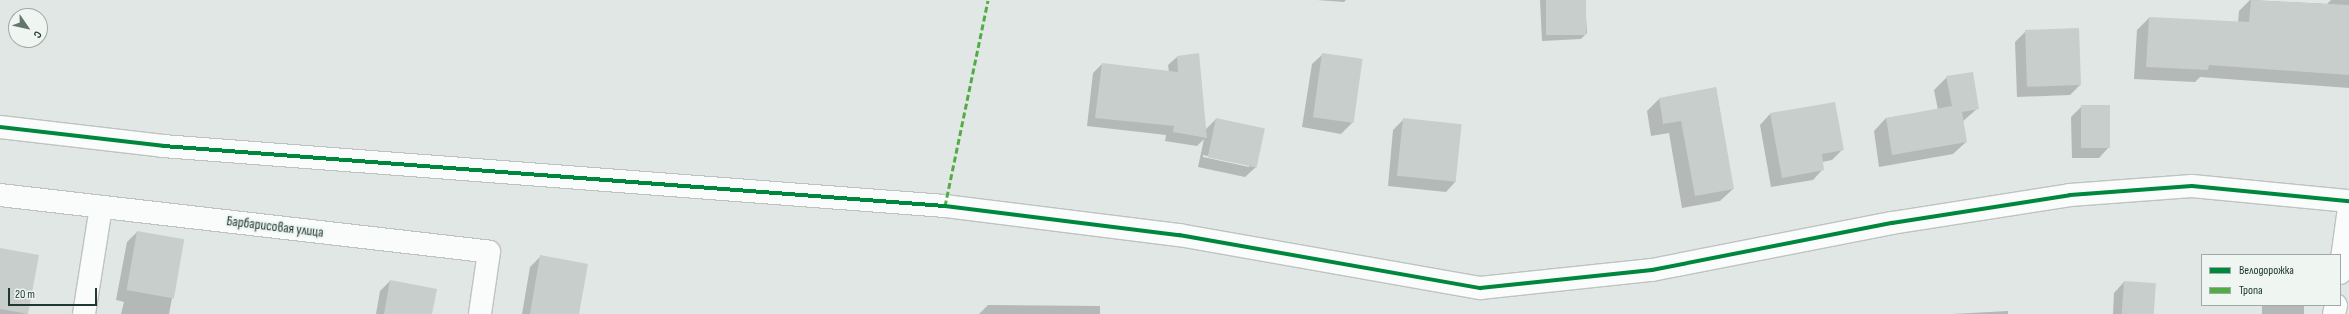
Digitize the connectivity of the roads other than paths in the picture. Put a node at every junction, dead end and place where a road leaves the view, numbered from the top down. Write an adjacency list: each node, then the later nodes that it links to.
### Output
1 (0, 127): 3 (street)
2 (0, 195): 4 (street, Барбарисовая улица)
3 (2349, 201)
4 (101, 207): 7 (street); 8 (street, Барбарисовая улица)
5 (2349, 208): 6 (street)
6 (2341, 266)
7 (84, 314)
8 (480, 314)

